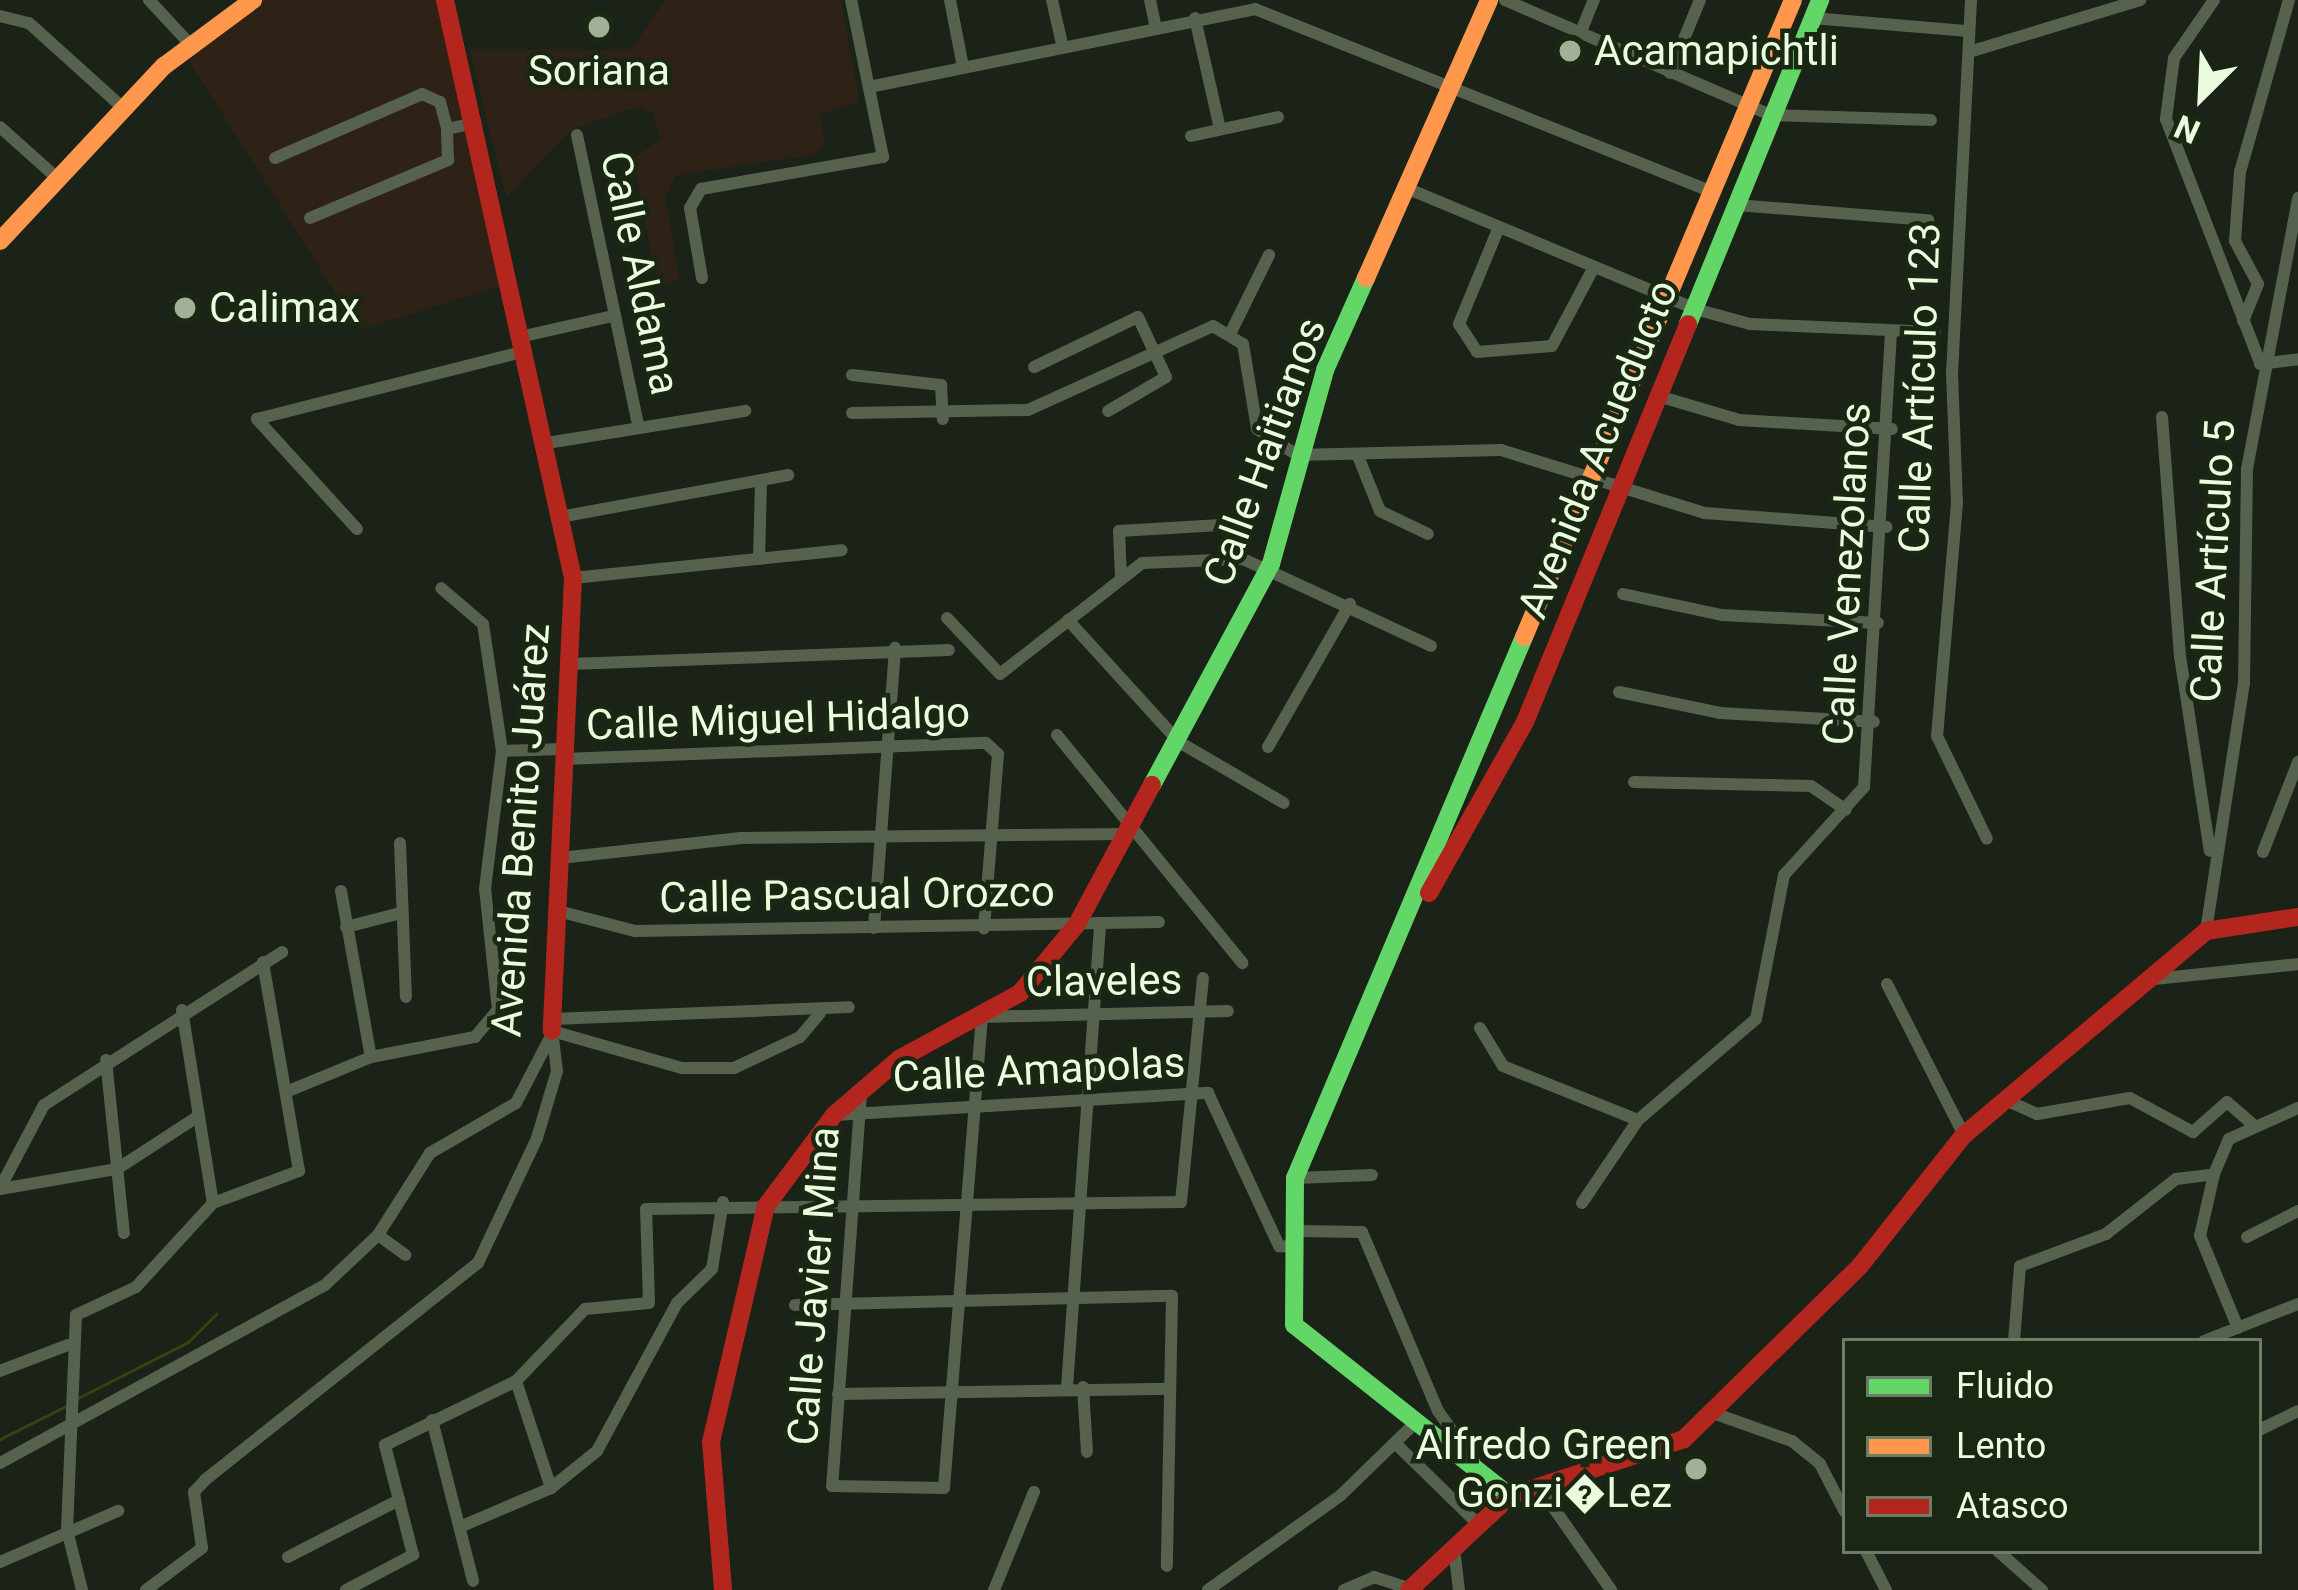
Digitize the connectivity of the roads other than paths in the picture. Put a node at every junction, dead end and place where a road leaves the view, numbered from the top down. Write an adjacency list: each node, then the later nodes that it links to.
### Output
1 (149, 0): 23 (street)
2 (253, 0): 23 (street)
3 (445, 0): 35 (street, Avenida Benito Juárez)
4 (851, 0): 29 (street)
5 (950, 0): 26 (street)
6 (1052, 0): 24 (street)
7 (1150, 0): 20 (street)
8 (1489, 0): 28 (street, Calle Haitianos)
9 (1505, 0): 22 (street)
10 (1594, 0): 22 (street)
11 (1700, 0): 27 (street)
12 (1793, 0): 31 (street, Avenida Acueducto)
13 (1971, 0): 21 (street, Calle Artículo 123)
14 (2140, 0): 25 (street)
15 (2215, 0): 57 (street)
16 (2289, 0): 57 (street)
17 (1816, 9): 21 (street); 32 (street, Avenida Acueducto)
18 (0, 16): 30 (street)
19 (1195, 18): 20 (street); 28 (street); 38 (street)
20 (1155, 24): 24 (street)
21 (1968, 31): 25 (street, Calle Artículo 123)
22 (1580, 34): 27 (street)
23 (189, 43): 30 (street)
24 (1062, 44): 26 (street)
25 (1969, 52): 117 (street, Calle Artículo 123)
26 (963, 67): 29 (street)
27 (1670, 73): 31 (street)
28 (1455, 83): 43 (street, Calle Haitianos); 44 (street)
29 (869, 87): 53 (street)
30 (122, 106): 42 (street)
31 (1749, 107): 32 (street); 44 (street, Avenida Acueducto)
32 (1771, 116): 34 (street); 46 (street, Avenida Acueducto)
33 (1278, 117): 38 (street)
34 (1931, 120)
35 (475, 123): 37 (street); 61 (street, Avenida Benito Juárez)
36 (0, 127): 42 (street)
37 (447, 129): 41 (street); 47 (street)
38 (1220, 129): 40 (street)
39 (577, 135): 56 (street, Calle Aldama)
40 (1191, 136)
41 (275, 158)
42 (56, 177): 50 (street)
43 (1411, 190): 49 (street); 76 (street, Calle Haitianos)
44 (1714, 194): 54 (street, Avenida Acueducto)
45 (2298, 198): 64 (street, Calle Artículo 5)
46 (1736, 205): 48 (street); 55 (street, Avenida Acueducto)
47 (310, 218)
48 (1928, 220)
49 (1498, 227): 52 (street); 52 (street)
50 (0, 241)
51 (1269, 255): 58 (street)
52 (1594, 267): 54 (street)
53 (702, 278)
54 (1671, 299): 55 (street); 79 (street, Avenida Acueducto)
55 (1695, 309): 60 (street); 67 (street, Avenida Acueducto)
56 (614, 316): 61 (street); 73 (street, Calle Aldama)
57 (2243, 321): 64 (street)
58 (1231, 332): 62 (street); 76 (street)
59 (1935, 332): 60 (street)
60 (1891, 334): 74 (street, Calle Venezolanos)
61 (525, 344): 75 (street, Avenida Benito Juárez); 85 (street)
62 (1157, 348): 65 (street); 69 (street); 72 (street)
63 (2298, 359): 64 (street)
64 (2260, 364): 121 (street, Calle Artículo 5)
65 (1034, 367)
66 (852, 375): 72 (street)
67 (1658, 396): 74 (street); 81 (street, Avenida Acueducto)
68 (746, 411): 73 (street)
69 (1108, 411)
70 (851, 413): 72 (street)
71 (2162, 417): 121 (street)
72 (943, 419)
73 (638, 425): 75 (street)
74 (1892, 429): 84 (street, Calle Venezolanos)
75 (547, 443): 82 (street, Avenida Benito Juárez)
76 (1297, 454): 77 (street); 89 (street, Calle Haitianos)
77 (1358, 456): 79 (street); 86 (street)
78 (788, 475): 80 (street)
79 (1598, 476): 81 (street); 124 (street, Avenida Acueducto)
80 (761, 480): 82 (street); 88 (street)
81 (1622, 486): 84 (street); 124 (street, Avenida Acueducto)
82 (566, 516): 91 (street, Avenida Benito Juárez)
83 (1221, 525): 90 (street)
84 (1886, 527): 97 (street, Calle Venezolanos)
85 (357, 529)
86 (1428, 534)
87 (842, 550): 88 (street)
88 (759, 559): 91 (street)
89 (1271, 564): 90 (street); 94 (street); 106 (street, Calle Haitianos)
90 (1121, 577): 96 (street)
91 (573, 578): 101 (street, Avenida Benito Juárez)
92 (441, 588): 108 (street)
93 (1623, 594): 97 (street)
94 (1350, 604): 98 (street); 107 (street)
95 (947, 618): 96 (street)
96 (1068, 620): 106 (street)
97 (1878, 622): 103 (street, Calle Venezolanos)
98 (1432, 646)
99 (895, 648): 100 (street); 101 (street); 105 (street)
100 (949, 650)
101 (570, 664): 109 (street, Avenida Benito Juárez)
102 (1619, 692): 103 (street)
103 (1874, 722): 113 (street, Calle Venezolanos)
104 (1057, 734): 114 (street)
105 (888, 742): 109 (street, Calle Miguel Hidalgo); 115 (street, Calle Miguel Hidalgo); 116 (street)
106 (1179, 742): 112 (street); 114 (street, Calle Haitianos)
107 (1268, 747)
108 (502, 751): 109 (street, Calle Miguel Hidalgo); 151 (street)
109 (564, 754): 120 (street, Avenida Benito Juárez)
110 (2298, 762): 119 (street)
111 (1634, 782): 113 (street, Calle Venezolanos)
112 (1284, 802)
113 (1846, 810): 163 (street, Calle Venezolanos)
114 (1131, 828): 115 (street); 128 (street, Calle Haitianos); 136 (street)
115 (992, 834): 116 (street); 132 (street)
116 (881, 835): 120 (street); 131 (street)
117 (1988, 839)
118 (400, 843): 125 (street)
119 (2263, 852)
120 (560, 858): 123 (street, Avenida Benito Juárez)
121 (2211, 860): 133 (street, Calle Artículo 5)
122 (341, 891): 130 (street)
123 (558, 911): 131 (street, Calle Pascual Orozco); 149 (street, Avenida Benito Juárez)
124 (1415, 911): 169 (street, Avenida Acueducto)
125 (401, 914): 130 (street); 141 (street)
126 (2298, 917): 133 (street)
127 (1159, 922): 129 (street, Calle Pascual Orozco)
128 (1077, 924): 129 (street, Calle Pascual Orozco); 132 (street, Calle Pascual Orozco); 148 (street, Calle Haitianos)
129 (1100, 924): 147 (street)
130 (346, 927): 151 (street)
131 (874, 928): 132 (street, Calle Pascual Orozco)
132 (984, 928)
133 (2206, 931): 139 (street)
134 (282, 952): 135 (street)
135 (263, 962): 143 (street); 154 (street)
136 (1243, 963)
137 (2298, 964): 139 (street)
138 (1203, 978): 145 (street)
139 (2154, 979): 156 (street)
140 (1887, 984): 165 (street)
141 (406, 997)
142 (849, 1007): 146 (street)
143 (182, 1010): 152 (street); 162 (street)
144 (1228, 1011): 145 (street, Claveles)
145 (1201, 1012): 147 (street, Claveles); 155 (street)
146 (820, 1013): 149 (street); 149 (street)
147 (1094, 1015): 148 (street, Claveles); 157 (street)
148 (982, 1017): 153 (street, Calle Haitianos); 158 (street)
149 (553, 1025): 180 (street, Avenida Benito Juárez); 227 (street)
150 (1480, 1028): 163 (street)
151 (371, 1057): 154 (street)
152 (106, 1060): 166 (street); 170 (street)
153 (861, 1091): 160 (street, Calle Javier Mina); 161 (street, Calle Haitianos)
154 (286, 1092): 171 (street)
155 (1192, 1097): 157 (street, Calle Amapolas); 173 (street); 182 (street, Calle Amapolas)
156 (2010, 1102): 164 (street); 165 (street)
157 (1086, 1107): 158 (street, Calle Amapolas); 173 (street)
158 (976, 1108): 160 (street, Calle Amapolas); 175 (street)
159 (2298, 1108): 164 (street)
160 (861, 1112): 161 (street, Calle Amapolas); 177 (street, Calle Javier Mina)
161 (834, 1115): 176 (street, Calle Haitianos)
162 (197, 1117): 166 (street); 171 (street)
163 (1638, 1120): 174 (street, Calle Venezolanos)
164 (2252, 1124): 167 (street)
165 (1964, 1135): 201 (street)
166 (117, 1169): 170 (street); 179 (street)
167 (2214, 1174): 189 (street); 190 (street)
168 (1372, 1175): 169 (street)
169 (1295, 1178): 182 (street, Avenida Acueducto)
170 (0, 1188)
171 (213, 1202): 192 (street)
172 (723, 1202): 176 (street); 194 (street); 211 (street)
173 (1077, 1202): 175 (street); 184 (street)
174 (1582, 1203)
175 (966, 1204): 177 (street); 185 (street)
176 (766, 1206): 177 (street); 232 (street)
177 (857, 1206): 186 (street, Calle Javier Mina)
178 (2298, 1211): 181 (street)
179 (124, 1233)
180 (378, 1235): 183 (street); 200 (street, Avenida Benito Juárez)
181 (2247, 1237)
182 (1295, 1239): 204 (street, Avenida Acueducto); 209 (street)
183 (406, 1255)
184 (1071, 1297): 185 (street); 196 (street); 197 (street)
185 (960, 1298): 186 (street); 198 (street)
186 (852, 1300): 188 (street); 199 (street, Calle Javier Mina)
187 (2298, 1304): 189 (street)
188 (795, 1305)
189 (2238, 1328): 191 (street)
190 (2014, 1338)
191 (2212, 1338)
192 (68, 1345): 193 (street); 200 (street)
193 (0, 1371)
194 (516, 1381): 203 (street); 211 (street)
195 (1083, 1387): 196 (street); 197 (street); 207 (street)
196 (1067, 1388): 198 (street)
197 (1169, 1388): 225 (street)
198 (950, 1391): 199 (street); 199 (street, Calle Javier Mina)
199 (838, 1394)
200 (76, 1407): 208 (street, Avenida Benito Juárez); 219 (street)
201 (1716, 1414): 210 (street); 215 (street)
202 (2296, 1418): 205 (street)
203 (432, 1420): 214 (street); 218 (street)
204 (1418, 1420): 206 (street); 209 (street, Avenida Acueducto)
205 (2262, 1429)
206 (1395, 1443): 217 (street); 234 (street)
207 (1087, 1453)
208 (0, 1463)
209 (1475, 1463): 213 (street, Avenida Acueducto)
210 (1539, 1487): 213 (street); 237 (street)
211 (551, 1488): 218 (street)
212 (1034, 1492): 233 (street)
213 (1510, 1496): 217 (street)
214 (399, 1500): 223 (street); 231 (street)
215 (1842, 1506)
216 (118, 1511): 219 (street)
217 (1479, 1525): 220 (street)
218 (462, 1526): 226 (street)
219 (67, 1530): 224 (street); 229 (street)
220 (1454, 1550): 228 (street); 236 (street)
221 (1867, 1554): 238 (street)
222 (2006, 1554): 239 (street)
223 (287, 1557)
224 (0, 1562)
225 (1167, 1566)
226 (473, 1581)
227 (166, 1586): 230 (street)
228 (1409, 1589): 235 (street)
229 (82, 1590)
230 (146, 1590)
231 (346, 1590)
232 (723, 1590)
233 (994, 1590)
234 (1208, 1590)
235 (1344, 1590)
236 (1459, 1590)
237 (1612, 1590)
238 (1886, 1590)
239 (2042, 1590)

